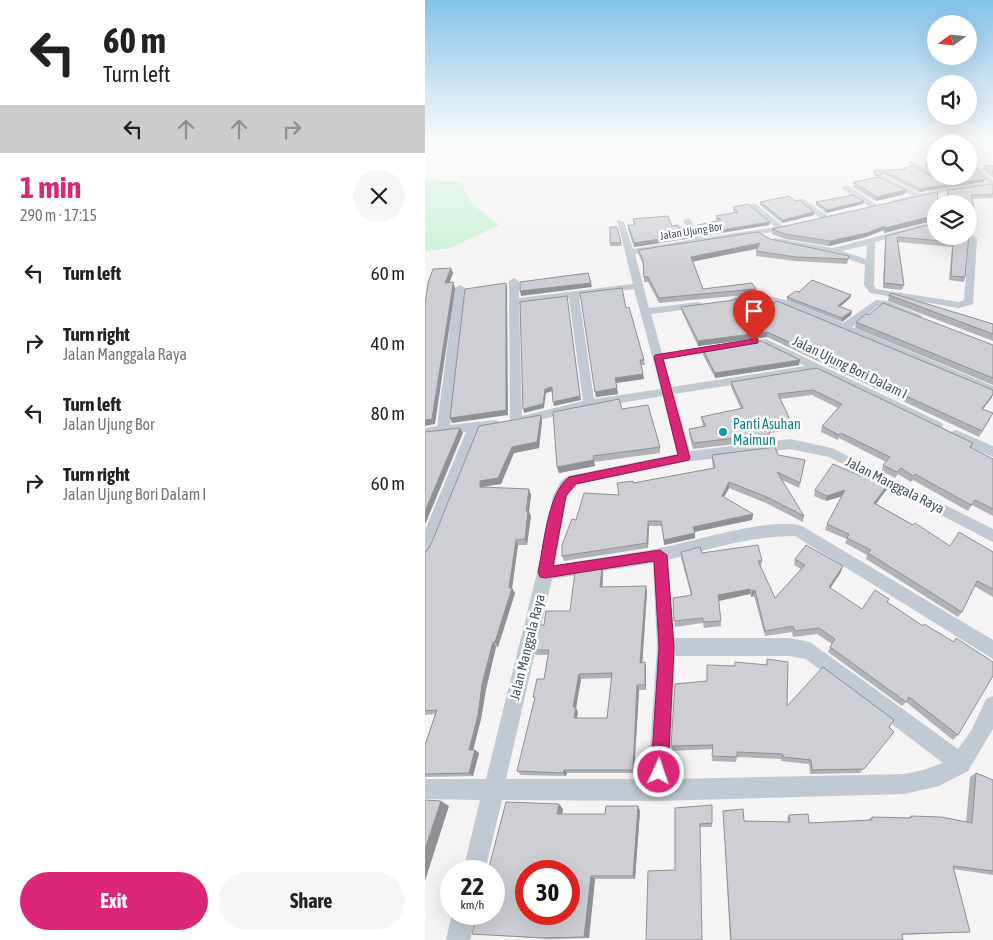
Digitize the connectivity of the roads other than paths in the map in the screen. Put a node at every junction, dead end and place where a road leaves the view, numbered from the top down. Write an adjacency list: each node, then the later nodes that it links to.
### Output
1 (894, 184): 6 (street)
2 (993, 184): 4 (street)
3 (955, 185): 4 (street)
4 (959, 187): 6 (street)
5 (846, 188): 9 (street)
6 (918, 196): 9 (street)
7 (803, 200): 14 (street, Jalan Ujung Bor)
8 (753, 206): 14 (street)
9 (876, 206): 10 (street)
10 (860, 210)
11 (687, 221): 18 (street)
12 (620, 222): 22 (street)
13 (927, 225): 15 (street)
14 (781, 228): 17 (street, Jalan Ujung Bor)
15 (911, 230): 16 (street); 19 (street)
16 (927, 231)
17 (760, 232): 18 (street, Jalan Ujung Bor); 21 (street)
18 (700, 241): 22 (street, Jalan Ujung Bor)
19 (871, 242): 21 (street); 23 (street)
20 (973, 245): 23 (street)
21 (833, 251): 23 (street)
22 (630, 252): 25 (street)
23 (870, 264)
24 (515, 281): 28 (street)
25 (637, 286): 27 (street); 29 (street)
26 (460, 288): 39 (street)
27 (574, 295): 28 (street); 36 (street)
28 (515, 302): 37 (street)
29 (644, 312): 31 (street); 32 (street)
30 (925, 320): 31 (street)
31 (845, 328): 34 (street)
32 (658, 357): 33 (street, Jalan Ujung Bori Dalam I); 35 (street)
33 (817, 368): 35 (street); 41 (street, Jalan Ujung Bori Dalam I)
34 (993, 391)
35 (669, 392): 36 (street); 42 (street)
36 (589, 404): 37 (street)
37 (516, 421): 38 (street)
38 (473, 428): 39 (street); 44 (street)
39 (443, 430): 40 (street)
40 (425, 432)
41 (993, 452)
42 (685, 458): 43 (street, Jalan Manggala Raya); 46 (street, Jalan Manggala Raya)
43 (993, 536)
44 (425, 549)
45 (660, 555): 46 (street); 47 (street); 48 (street)
46 (545, 572): 52 (street, Jalan Manggala Raya)
47 (666, 647): 50 (street); 53 (street)
48 (993, 650)
49 (993, 706): 50 (street)
50 (961, 764): 53 (street)
51 (425, 789): 52 (street)
52 (493, 789): 53 (street); 54 (street, Jalan Manggala Raya)
53 (658, 790)
54 (477, 860)
55 (461, 925): 56 (street)
56 (458, 940)

